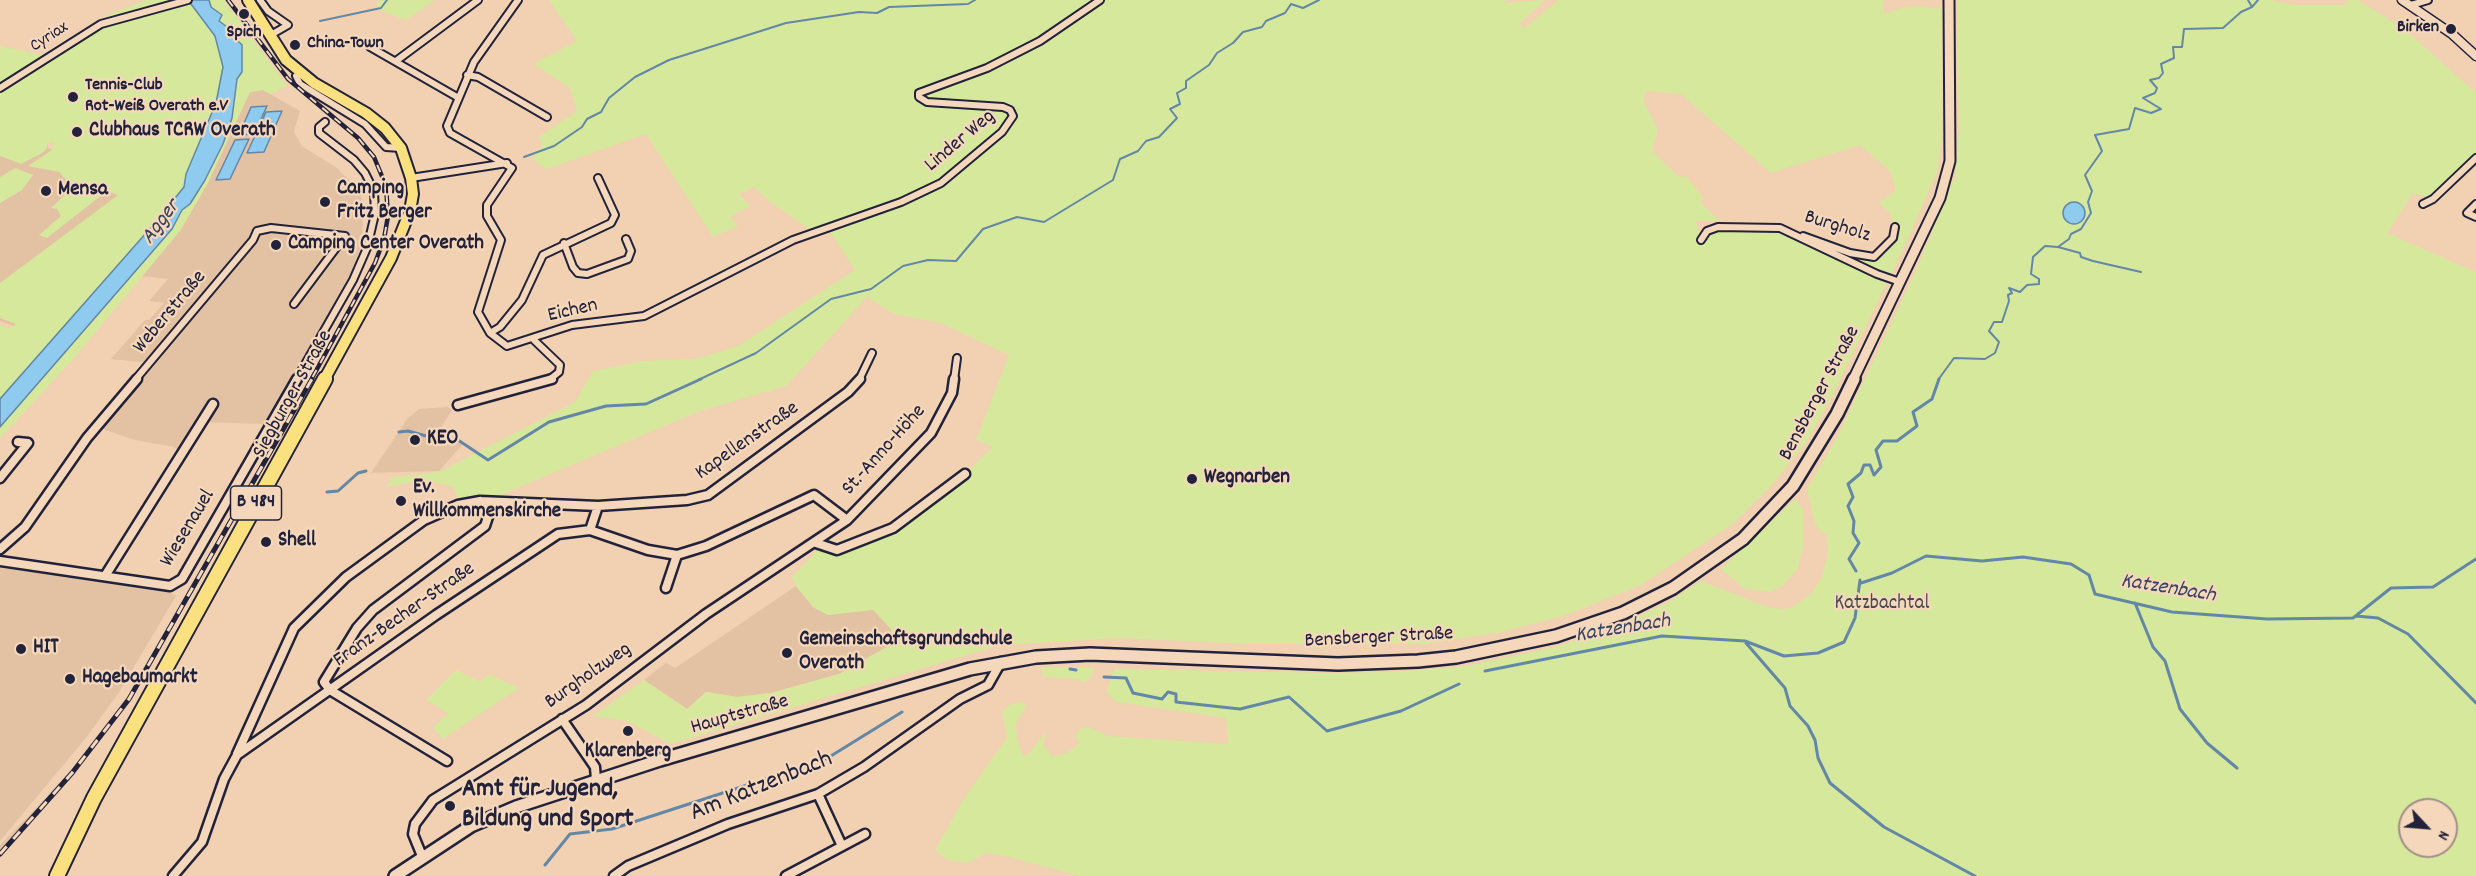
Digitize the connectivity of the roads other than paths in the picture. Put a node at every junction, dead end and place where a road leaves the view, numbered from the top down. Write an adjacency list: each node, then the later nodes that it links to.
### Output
1 (188, 0): 17 (street, Cyriax)
2 (248, 0): 11 (main road, Siegburger Straße / B 484)
3 (260, 0): 11 (street)
4 (478, 0): 14 (street)
5 (518, 0): 16 (street)
6 (1100, 0): 31 (street, Linder Weg)
7 (1949, 0): 37 (main road, Bensberger Straße)
8 (2402, 0): 10 (street)
9 (2428, 0): 10 (street)
10 (2411, 5): 13 (street)
11 (269, 36): 15 (main road, Siegburger Straße / B 484)
12 (370, 47): 14 (street)
13 (2476, 56)
14 (396, 61): 18 (street)
15 (301, 73): 19 (street); 23 (main road, Siegburger Straße / B 484)
16 (467, 75): 18 (street); 21 (street)
17 (0, 88)
18 (457, 97): 25 (street)
19 (346, 111): 20 (street); 23 (street)
20 (338, 116)
21 (547, 117)
22 (325, 122): 56 (street, Wiesenauel)
23 (401, 148): 26 (main road, Siegburger Straße / B 484)
24 (2476, 158): 28 (street)
25 (505, 162): 26 (street); 39 (street)
26 (411, 178): 69 (main road, Siegburger Straße / B 484)
27 (598, 178): 36 (street)
28 (2423, 204)
29 (2476, 204): 30 (street)
30 (2476, 217)
31 (840, 224): 40 (street, Eichen)
32 (1895, 227): 33 (street, Burgholz)
33 (1788, 230): 35 (street, Burgholz); 37 (street, Burgholz)
34 (626, 239): 36 (street)
35 (1701, 240)
36 (564, 243): 39 (street)
37 (1900, 282): 58 (main road, Bensberger Straße)
38 (294, 304): 53 (street, Weberstraße)
39 (490, 333): 40 (street, Eichen)
40 (534, 340): 44 (street)
41 (872, 353): 49 (street, Kapellenstraße)
42 (957, 358): 50 (street, St.-Anno-Höhe)
43 (213, 404): 56 (street)
44 (458, 405)
45 (18, 442): 47 (street)
46 (965, 474): 52 (street)
47 (0, 478)
48 (480, 501): 49 (street, Kapellenstraße); 60 (street); 62 (street, Kapellenstraße)
49 (598, 506): 51 (street)
50 (847, 520): 52 (street, Burgholzweg); 54 (street, St.-Anno-Höhe)
51 (590, 530): 54 (street, St.-Anno-Höhe); 60 (street, Franz-Becher-Straße)
52 (816, 543): 61 (street, Burgholzweg)
53 (0, 549)
54 (676, 555): 57 (street)
55 (0, 561): 56 (street, Wiesenauel)
56 (105, 576)
57 (666, 588)
58 (1114, 654): 59 (main road, Hauptstraße)
59 (1001, 662): 64 (main road, Hauptstraße); 65 (street, Am Katzenbach)
60 (330, 690): 62 (street); 63 (street, Franz-Becher-Straße)
61 (562, 719): 64 (street); 68 (street, Burgholzweg)
62 (237, 755): 70 (street, Kapellenstraße)
63 (447, 761)
64 (596, 780): 68 (main road, Hauptstraße)
65 (818, 794): 67 (street); 72 (street, Am Katzenbach)
66 (865, 834): 67 (street)
67 (842, 846): 73 (street)
68 (422, 856): 71 (main road, Hauptstraße)
69 (57, 876)
70 (173, 876)
71 (395, 876)
72 (614, 876)
73 (786, 876)

